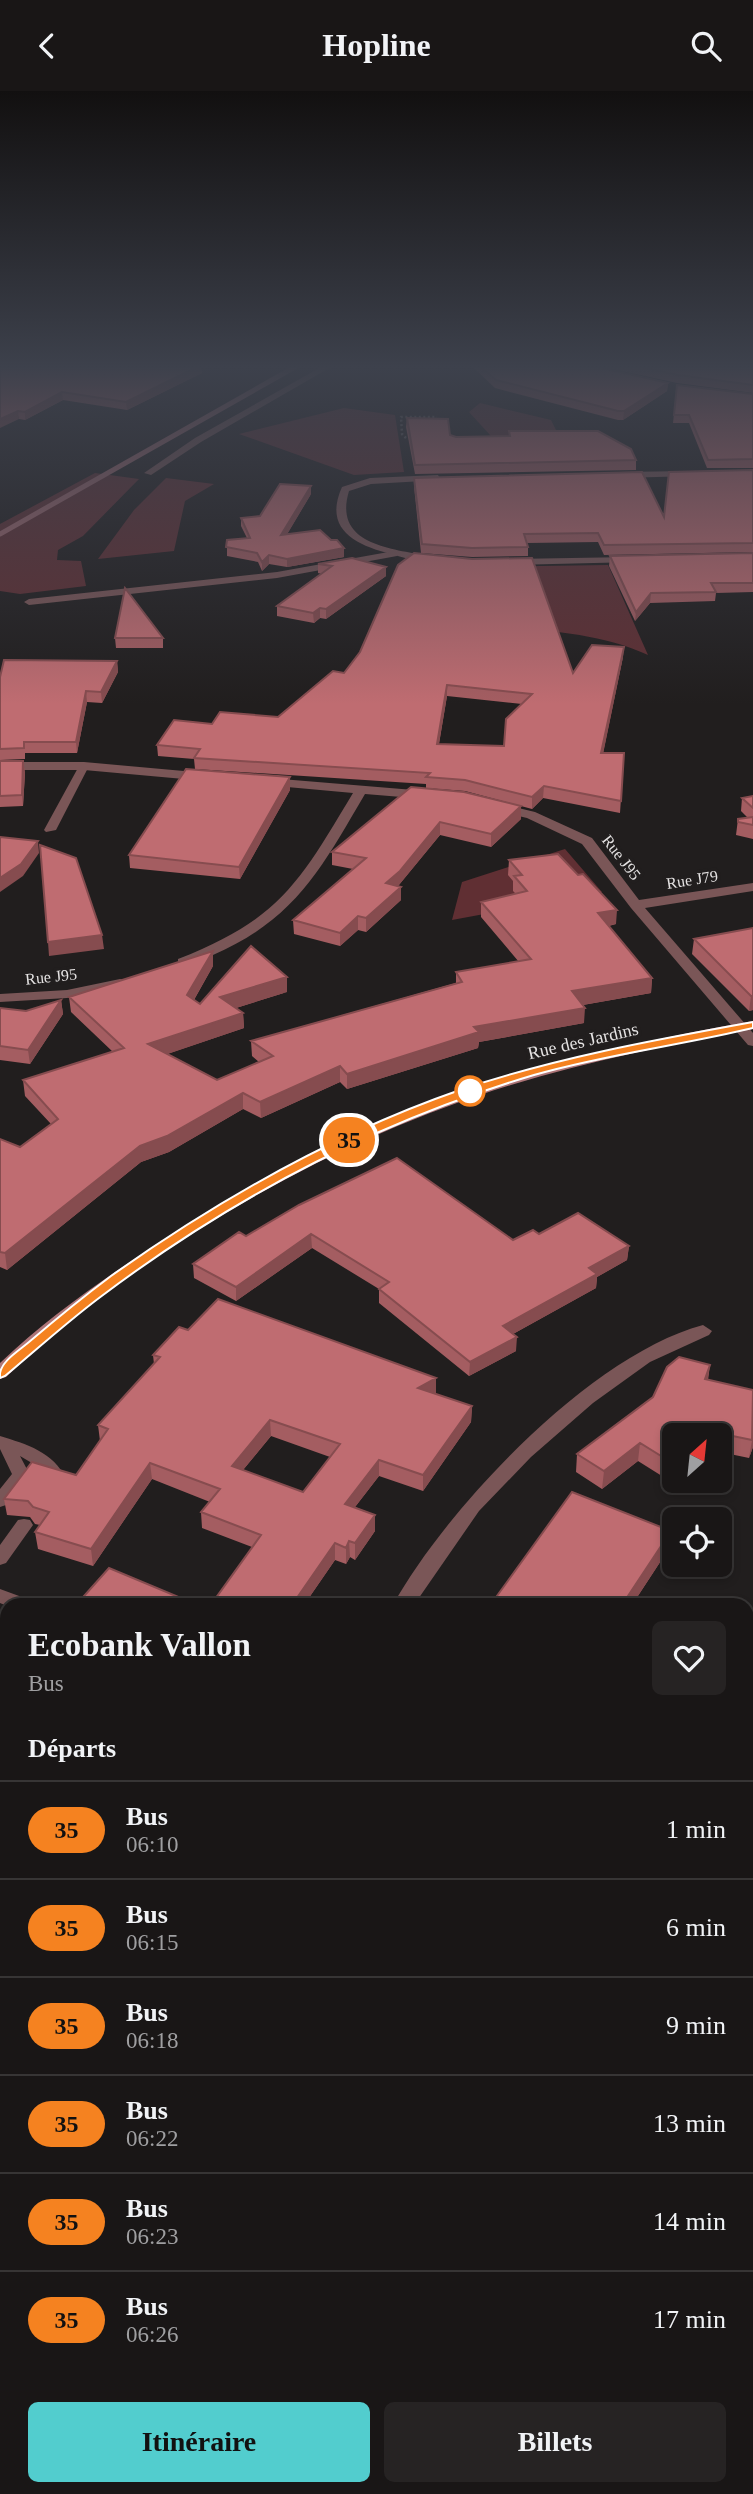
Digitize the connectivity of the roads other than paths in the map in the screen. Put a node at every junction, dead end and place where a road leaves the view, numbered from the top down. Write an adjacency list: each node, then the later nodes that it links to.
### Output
1 (421, 479): 2 (street)
2 (394, 554): 4 (street); 6 (lane)
3 (647, 559): 5 (street)
4 (438, 560)
5 (500, 562)
6 (29, 602)
7 (0, 766): 8 (street)
8 (84, 766): 9 (street); 14 (lane)
9 (223, 778)
10 (250, 781): 11 (street)
11 (361, 790): 12 (street); 17 (street)
12 (439, 796)
13 (478, 801): 16 (street, Rue J95)
14 (50, 830)
15 (753, 887): 16 (street, Rue J79)
16 (636, 905): 20 (street, Rue J95)
17 (171, 967)
18 (132, 979): 19 (street, Rue J95)
19 (0, 998)
20 (747, 1026): 21 (street, Rue J95); 23 (main road, Rue des Jardins)
21 (753, 1042)
22 (704, 1331): 29 (street)
23 (4, 1363)
24 (3, 1443): 25 (lane); 26 (lane)
25 (57, 1479)
26 (0, 1500)
27 (24, 1525): 28 (lane)
28 (4, 1546)
29 (408, 1598)

